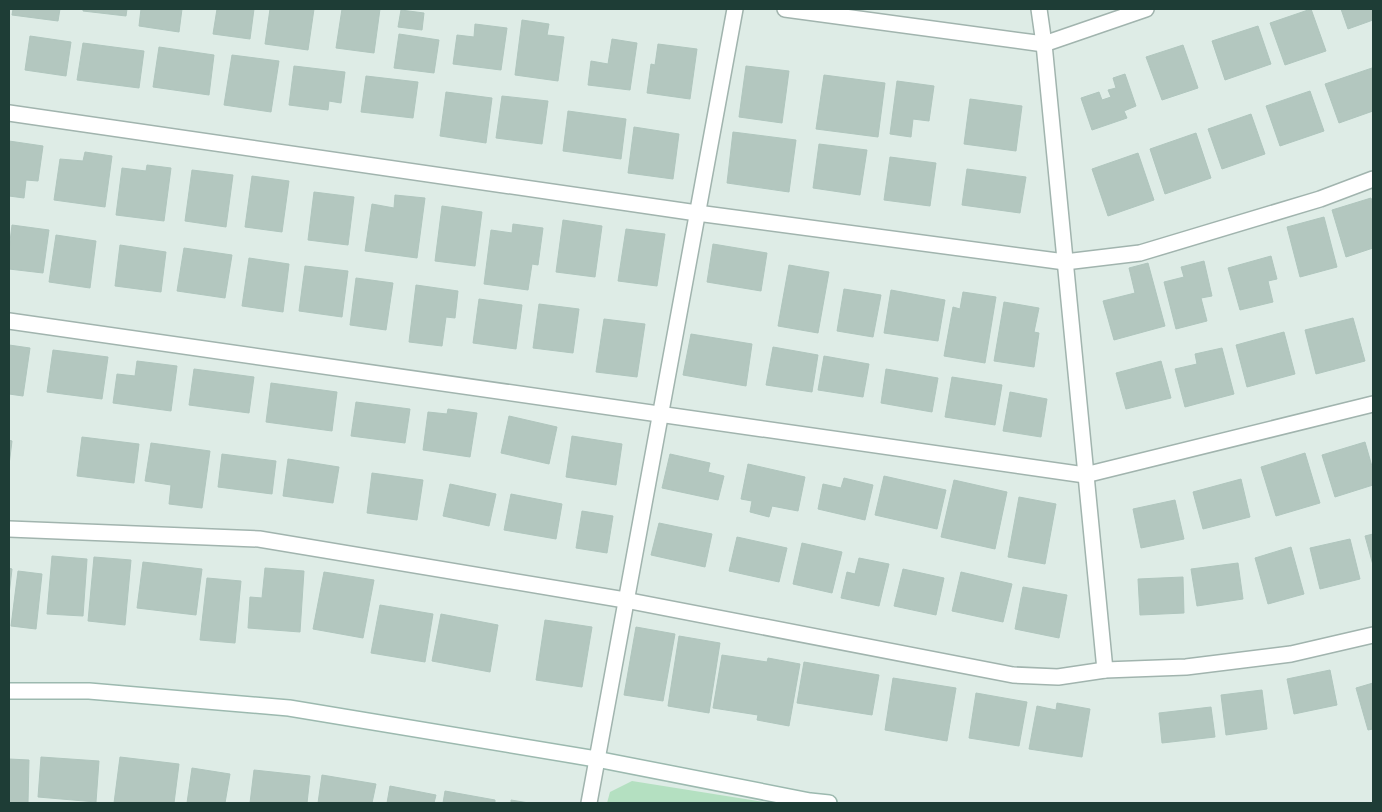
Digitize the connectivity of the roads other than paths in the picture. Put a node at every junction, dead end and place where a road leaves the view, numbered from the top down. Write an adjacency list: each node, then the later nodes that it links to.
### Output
1 (735, 9): 8 (street)
2 (785, 9): 5 (street)
3 (1039, 9): 5 (street)
4 (1146, 9): 5 (street)
5 (1044, 44): 9 (street)
6 (9, 113): 8 (street)
7 (1373, 179): 9 (street)
8 (698, 213): 9 (street); 12 (street)
9 (1065, 262): 13 (street)
10 (9, 321): 12 (street)
11 (1373, 404): 13 (street)
12 (660, 414): 13 (street); 15 (street)
13 (1085, 475): 17 (street)
14 (9, 529): 15 (street)
15 (625, 600): 17 (street); 19 (street)
16 (1373, 635): 17 (street)
17 (1104, 670)
18 (9, 691): 19 (street)
19 (596, 759): 20 (street); 21 (street)
20 (589, 803)
21 (830, 803)

